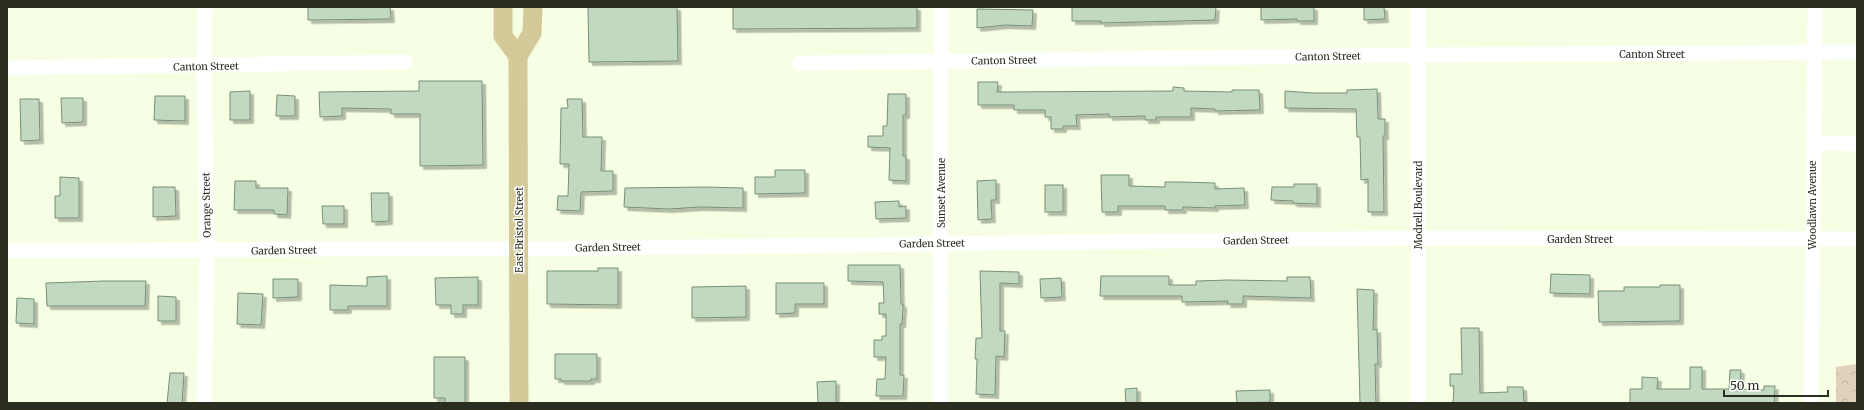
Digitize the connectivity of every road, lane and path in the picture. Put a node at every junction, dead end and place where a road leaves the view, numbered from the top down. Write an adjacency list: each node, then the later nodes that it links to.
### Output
1 (205, 7): 14 (street, Orange Street)
2 (503, 7): 10 (main road)
3 (533, 7): 10 (main road)
4 (941, 7): 11 (street, Sunset Avenue)
5 (1418, 7): 9 (street, Modrell Boulevard)
6 (1815, 7): 8 (street, Woodlawn Avenue)
7 (1857, 52): 8 (street, Canton Street)
8 (1814, 53): 9 (street, Canton Street); 16 (street, Woodlawn Avenue)
9 (1418, 55): 11 (street, Canton Street); 18 (street, Modrell Boulevard)
10 (518, 56): 22 (main road, East Bristol Street)
11 (941, 61): 13 (street, Canton Street); 21 (street, Sunset Avenue)
12 (404, 62): 14 (street, Canton Street)
13 (799, 63)
14 (204, 66): 15 (street, Canton Street); 24 (street, Orange Street)
15 (7, 68)
16 (1813, 143): 17 (street); 20 (street, Woodlawn Avenue)
17 (1857, 144)
18 (1418, 238): 20 (street, Garden Street); 21 (street, Garden Street); 28 (street, Modrell Boulevard)
19 (1857, 239): 20 (street, Garden Street)
20 (1812, 240): 29 (street, Woodlawn Avenue)
21 (941, 243): 22 (street, Garden Street); 27 (street, Sunset Avenue)
22 (519, 249): 24 (street, Garden Street); 26 (main road, East Bristol Street)
23 (7, 251): 24 (street, Garden Street)
24 (207, 252): 25 (street, Orange Street)
25 (204, 403)
26 (519, 403)
27 (940, 403)
28 (1418, 403)
29 (1811, 403)

